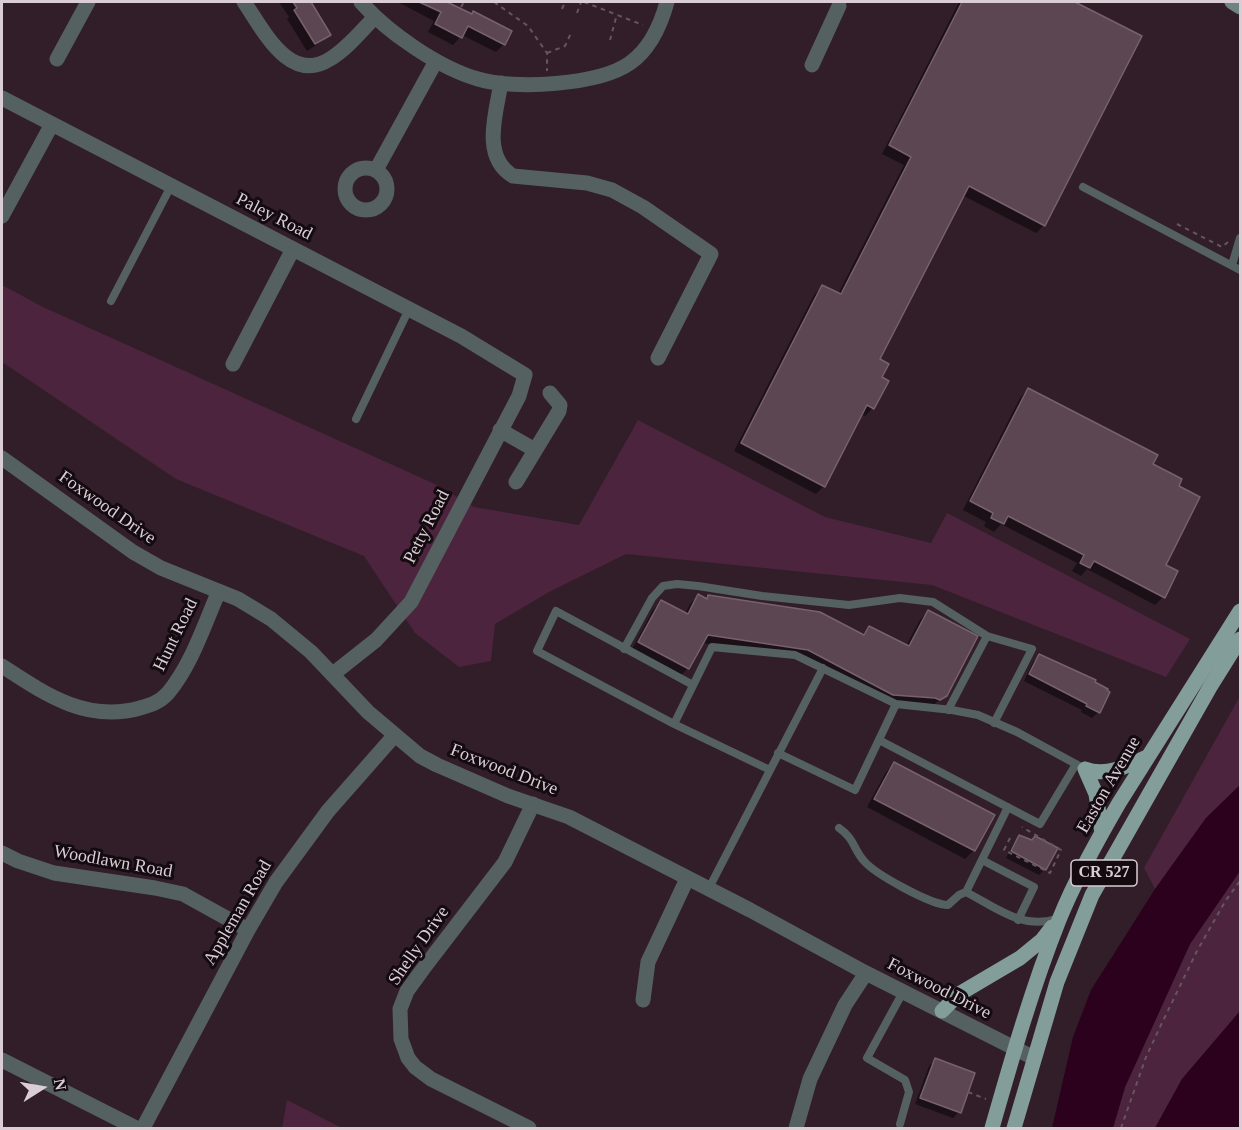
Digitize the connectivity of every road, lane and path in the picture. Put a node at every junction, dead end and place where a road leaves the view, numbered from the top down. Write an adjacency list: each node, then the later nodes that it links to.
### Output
1 (88, 2): 22 (street)
2 (244, 2): 17 (street)
3 (361, 2): 17 (street)
4 (464, 2): 12 (path)
5 (494, 2): 21 (path)
6 (565, 2): 14 (path)
7 (583, 2): 10 (path); 15 (path)
8 (667, 2): 18 (street)
9 (1232, 2): 13 (street)
10 (592, 3): 16 (path)
11 (836, 3): 24 (street)
12 (461, 6)
13 (1240, 7)
14 (562, 9)
15 (577, 13)
16 (617, 14): 18 (path); 20 (path)
17 (375, 17): 23 (street)
18 (657, 30): 26 (street)
19 (571, 33): 21 (path)
20 (610, 40)
21 (547, 53): 26 (path)
22 (57, 59)
23 (436, 61): 25 (street); 29 (street)
24 (812, 65)
25 (501, 83): 26 (street); 39 (street)
26 (546, 84)
27 (2, 98): 28 (street, Paley Road)
28 (52, 124): 30 (street, Paley Road); 32 (street)
29 (376, 170)
30 (171, 186): 34 (street, Paley Road); 37 (lane)
31 (1083, 187): 35 (lane)
32 (2, 216)
33 (1240, 238): 35 (lane)
34 (293, 249): 38 (street, Paley Road); 40 (street)
35 (1232, 265): 36 (lane)
36 (1240, 270)
37 (111, 301)
38 (409, 309): 41 (street, Paley Road); 43 (lane)
39 (658, 358)
40 (232, 364)
41 (525, 375): 44 (street, Petty Road)
42 (549, 393): 45 (street)
43 (356, 419)
44 (501, 430): 45 (street); 55 (street, Petty Road)
45 (536, 450): 47 (street)
46 (2, 458): 48 (street, Foxwood Drive)
47 (516, 482)
48 (219, 591): 53 (street, Hunt Road); 55 (street, Foxwood Drive)
49 (1240, 611): 64 (main road, Easton Avenue / CR 527)
50 (987, 636): 52 (lane); 58 (lane); 59 (lane)
51 (1240, 639): 87 (main road, CR 527)
52 (624, 649): 56 (lane); 60 (lane)
53 (2, 666)
54 (822, 668): 56 (lane); 57 (lane); 63 (lane)
55 (333, 674): 61 (street, Foxwood Drive)
56 (693, 685): 60 (lane)
57 (896, 704): 58 (lane); 62 (lane)
58 (948, 710): 59 (lane)
59 (994, 723): 65 (lane)
60 (674, 724): 66 (lane)
61 (394, 736): 67 (street, Foxwood Drive); 81 (street, Appleman Road)
62 (879, 740): 63 (lane); 68 (lane)
63 (778, 753): 66 (lane)
64 (1147, 757): 65 (main road); 71 (main road, Easton Avenue / CR 527)
65 (1081, 766): 68 (lane); 71 (main road)
66 (770, 770): 77 (lane)
67 (532, 804): 75 (street, Foxwood Drive); 94 (street, Shelly Drive)
68 (1008, 807): 74 (lane)
69 (1015, 823): 72 (path)
70 (839, 828): 78 (lane)
71 (1102, 833): 79 (main road, Easton Avenue / CR 527)
72 (1010, 838)
73 (2, 853): 81 (street, Woodlawn Road)
74 (982, 860): 78 (lane); 80 (lane)
75 (687, 879): 77 (street, Foxwood Drive); 84 (street)
76 (1240, 881): 98 (path)
77 (708, 890): 82 (street, Foxwood Drive)
78 (966, 892): 80 (lane)
79 (1060, 918): 80 (lane); 85 (main road); 86 (main road, Easton Avenue / CR 527)
80 (1018, 920)
81 (248, 930): 93 (street, Appleman Road)
82 (866, 973): 83 (street, Foxwood Drive); 95 (street)
83 (903, 992): 85 (street, Foxwood Drive); 91 (lane)
84 (643, 1000)
85 (942, 1011): 86 (street, Foxwood Drive)
86 (1015, 1049): 87 (street, Foxwood Drive); 96 (main road, Easton Avenue / CR 527)
87 (1034, 1058): 97 (main road, CR 527)
88 (2, 1060): 92 (street)
89 (968, 1092): 90 (path)
90 (991, 1101)
91 (900, 1124)
92 (136, 1128)
93 (143, 1128)
94 (529, 1128)
95 (796, 1128)
96 (992, 1128)
97 (1014, 1128)
98 (1121, 1128)

